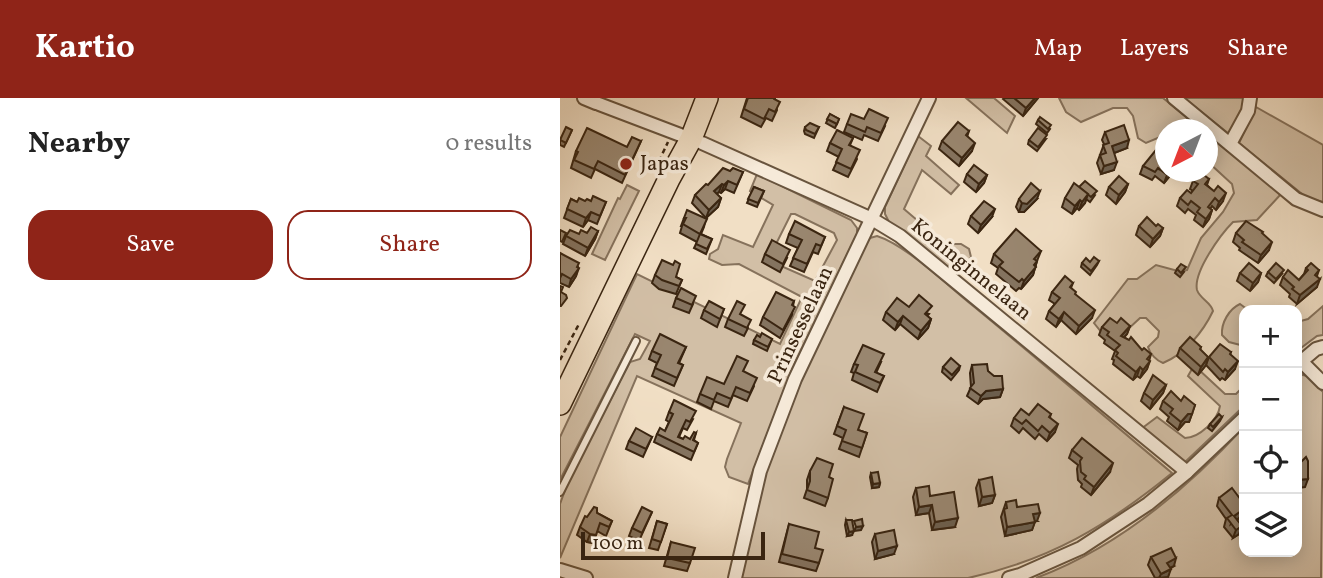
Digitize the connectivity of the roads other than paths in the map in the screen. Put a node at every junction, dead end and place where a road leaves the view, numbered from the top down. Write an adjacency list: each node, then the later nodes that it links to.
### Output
1 (699, 98): 7 (main road)
2 (707, 98): 7 (main road)
3 (929, 98): 10 (street, Prinsesselaan)
4 (1174, 98): 8 (street)
5 (1250, 98): 8 (street)
6 (593, 102): 7 (street, Koninginnelaan)
7 (691, 139): 10 (street, Koninginnelaan); 15 (main road); 17 (main road)
8 (1230, 144): 9 (street)
9 (1323, 210)
10 (872, 219): 19 (street, Koninginnelaan); 23 (street, Prinsesselaan)
11 (636, 341): 20 (lane)
12 (1323, 347): 13 (street)
13 (1302, 361)
14 (1302, 366): 16 (street)
15 (560, 381)
16 (1323, 383)
17 (560, 404)
18 (1239, 423): 19 (street)
19 (1187, 472): 24 (street)
20 (560, 492)
21 (560, 570): 22 (street)
22 (586, 578)
23 (735, 578)
24 (1009, 578)

